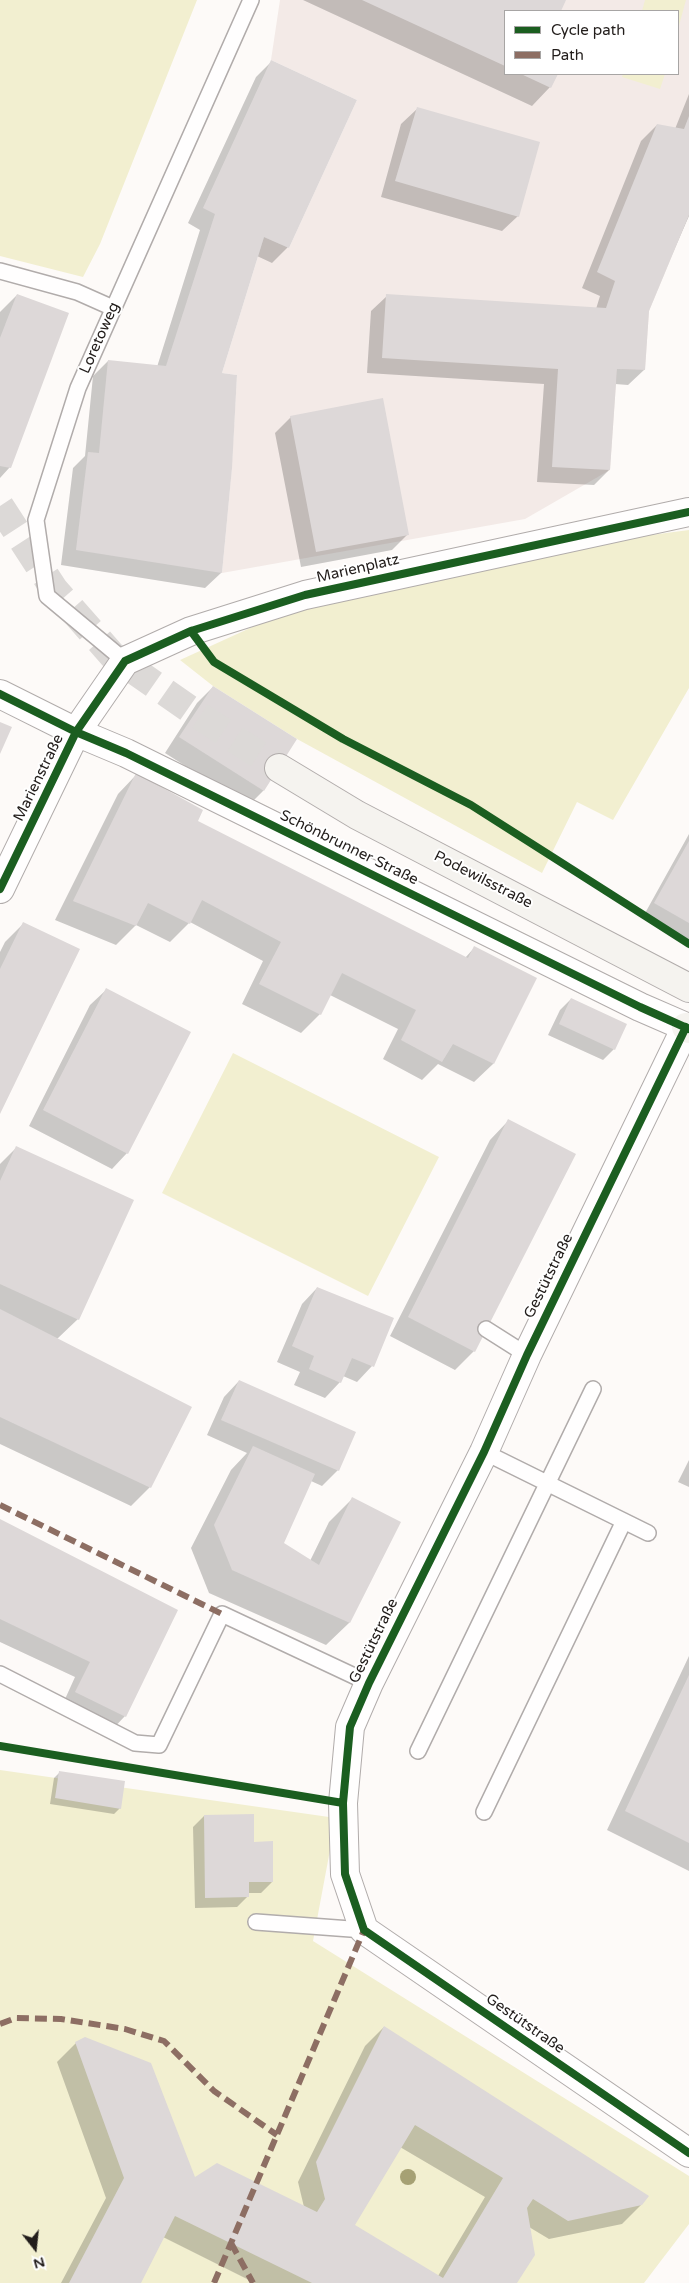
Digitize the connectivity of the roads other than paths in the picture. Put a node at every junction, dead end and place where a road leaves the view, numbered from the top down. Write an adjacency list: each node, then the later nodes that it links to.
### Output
1 (251, 0): 3 (lane, Loretoweg)
2 (0, 271): 3 (lane)
3 (113, 308): 5 (lane, Loretoweg)
4 (689, 512): 5 (street, Marienplatz)
5 (125, 661): 7 (street)
6 (0, 694): 7 (street, Schönbrunner Straße)
7 (76, 732): 9 (street, Marienstraße); 11 (street, Schönbrunner Straße)
8 (279, 768): 10 (main road, Podewilsstraße)
9 (0, 889)
10 (689, 988)
11 (688, 1028): 13 (street, Gestütstraße)
12 (486, 1329): 13 (lane)
13 (527, 1355): 15 (street, Gestütstraße)
14 (593, 1389): 16 (lane)
15 (484, 1452): 16 (lane); 20 (street, Gestütstraße)
16 (548, 1483): 17 (lane); 21 (lane)
17 (624, 1521): 18 (lane); 22 (lane)
18 (648, 1532)
19 (0, 1674): 20 (lane)
20 (368, 1683): 24 (street, Gestütstraße)
21 (418, 1752)
22 (484, 1812)
23 (256, 1922): 24 (lane)
24 (364, 1930): 25 (street, Gestütstraße)
25 (689, 2153)

